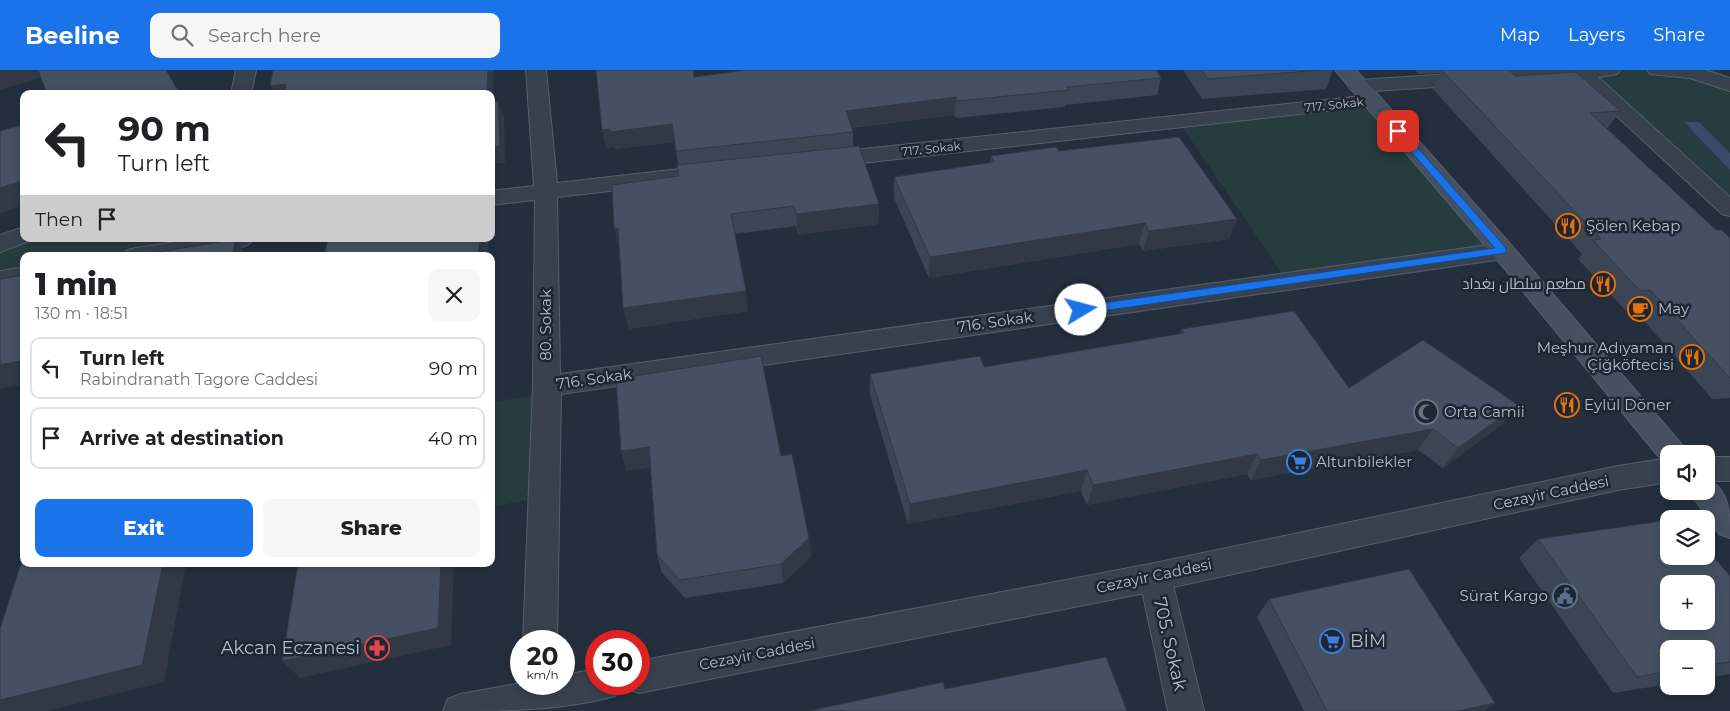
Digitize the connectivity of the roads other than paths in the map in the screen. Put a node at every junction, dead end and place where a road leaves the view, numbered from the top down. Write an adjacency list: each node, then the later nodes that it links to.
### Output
1 (246, 70): 9 (street)
2 (536, 70): 12 (street, 80. Sokak)
3 (1610, 70): 6 (street, 717. Sokak)
4 (1657, 70): 7 (street)
5 (1720, 70): 7 (street)
6 (1581, 72): 8 (street, 717. Sokak); 14 (street)
7 (1730, 83)
8 (1359, 86): 10 (street, 717. Sokak); 18 (main road)
9 (242, 90)
10 (803, 163)
11 (724, 172): 12 (street)
12 (546, 191): 13 (street); 22 (street, 80. Sokak)
13 (495, 197)
14 (1730, 209)
15 (20, 236): 17 (street)
16 (209, 242): 19 (street)
17 (0, 244)
18 (1503, 251): 22 (street, 716. Sokak); 23 (main road)
19 (157, 252)
20 (20, 276): 21 (street)
21 (0, 279)
22 (547, 386): 30 (street, 80. Sokak)
23 (1665, 445)
24 (1715, 469): 25 (street)
25 (1730, 470)
26 (1660, 471): 29 (street, Cezayir Caddesi)
27 (1711, 500): 28 (main road)
28 (1730, 525)
29 (1155, 577): 31 (street, Cezayir Caddesi); 35 (street, 705. Sokak)
30 (540, 630)
31 (650, 675)
32 (585, 688): 33 (street)
33 (538, 697): 34 (street)
34 (461, 711)
35 (1186, 711)

